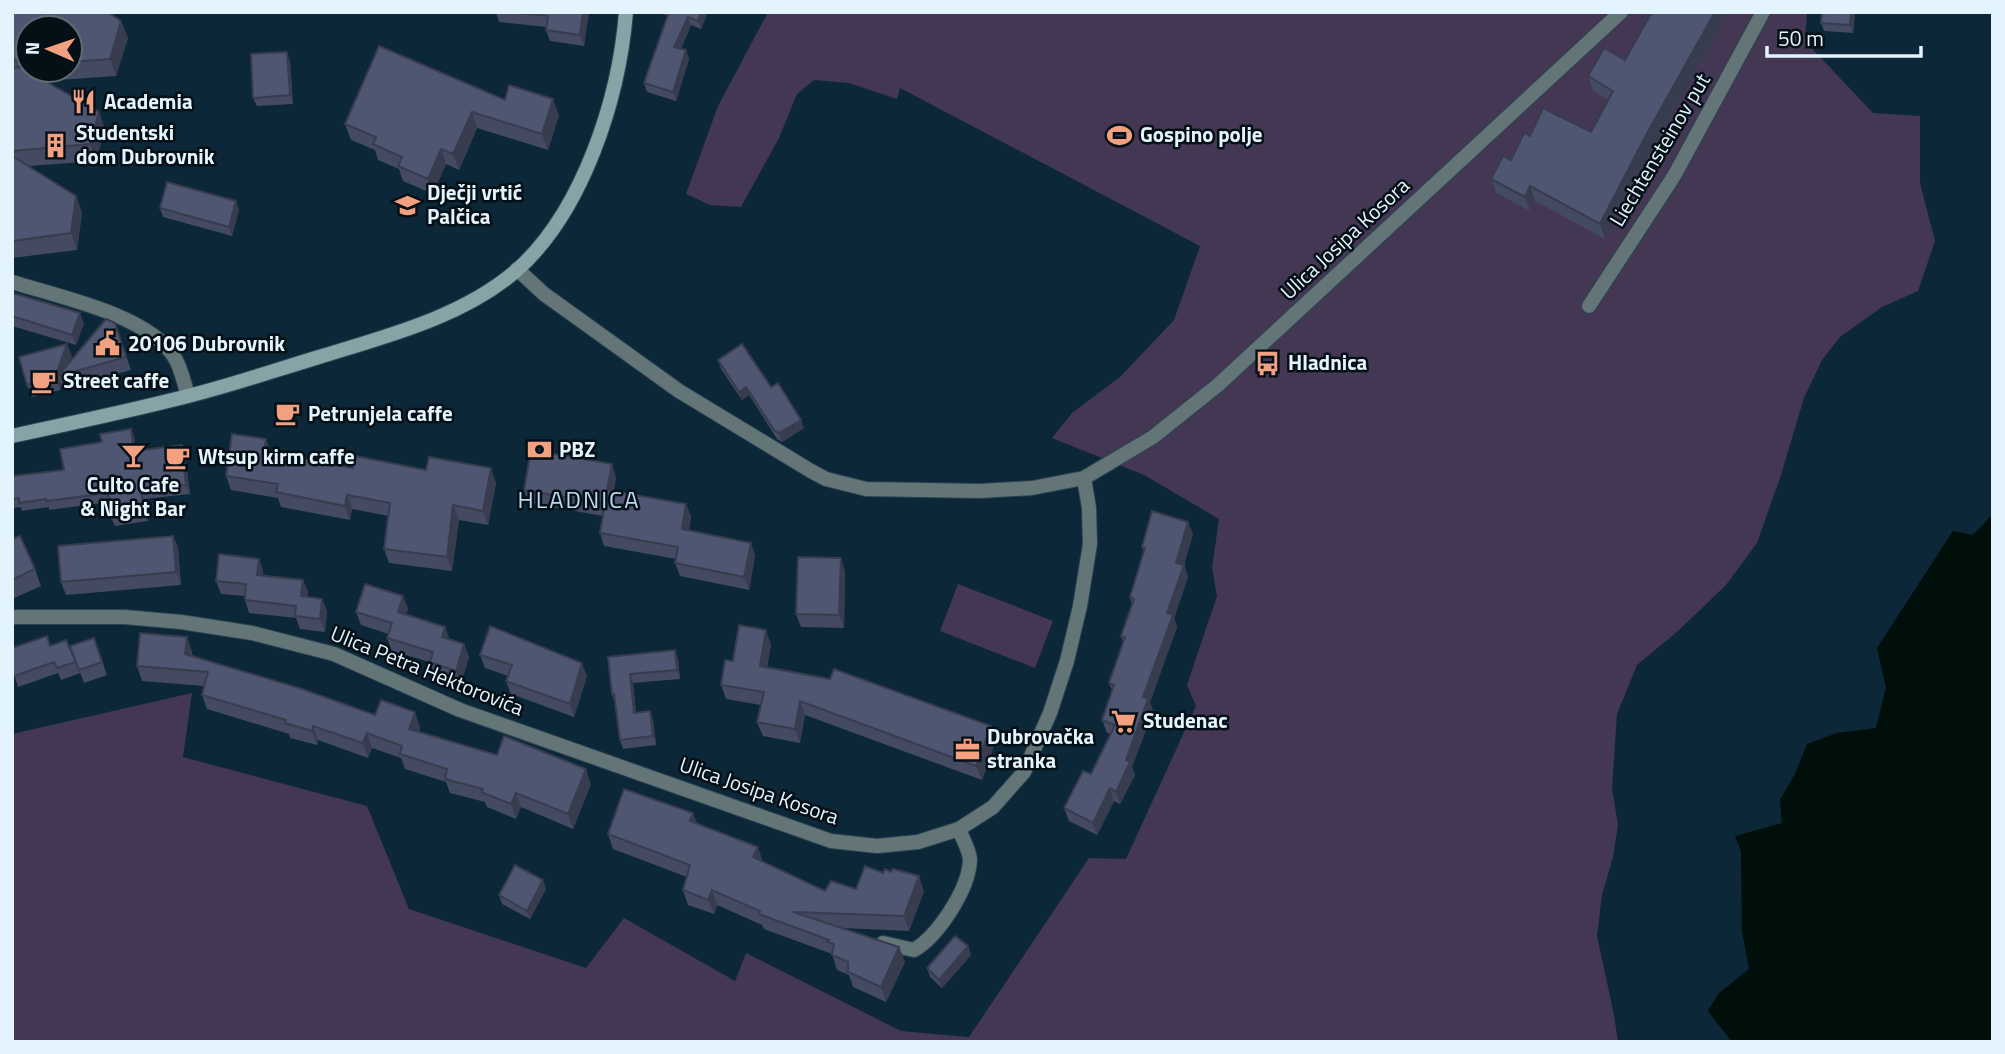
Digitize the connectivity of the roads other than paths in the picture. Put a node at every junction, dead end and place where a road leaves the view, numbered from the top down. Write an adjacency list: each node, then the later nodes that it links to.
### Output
1 (626, 12): 4 (main road)
2 (1621, 12): 9 (street, Ulica Josipa Kosora)
3 (1763, 12): 6 (street, Liechtensteinov put)
4 (517, 270): 7 (main road); 9 (street, Ulica Josipa Kosora)
5 (12, 282): 7 (street)
6 (1589, 306)
7 (188, 396): 8 (main road)
8 (12, 436)
9 (1084, 478): 12 (street, Ulica Josipa Kosora)
10 (12, 617): 11 (street, Ulica Petra Hektorovića)
11 (615, 763): 12 (street, Ulica Josipa Kosora)
12 (959, 830): 13 (street)
13 (882, 943)

